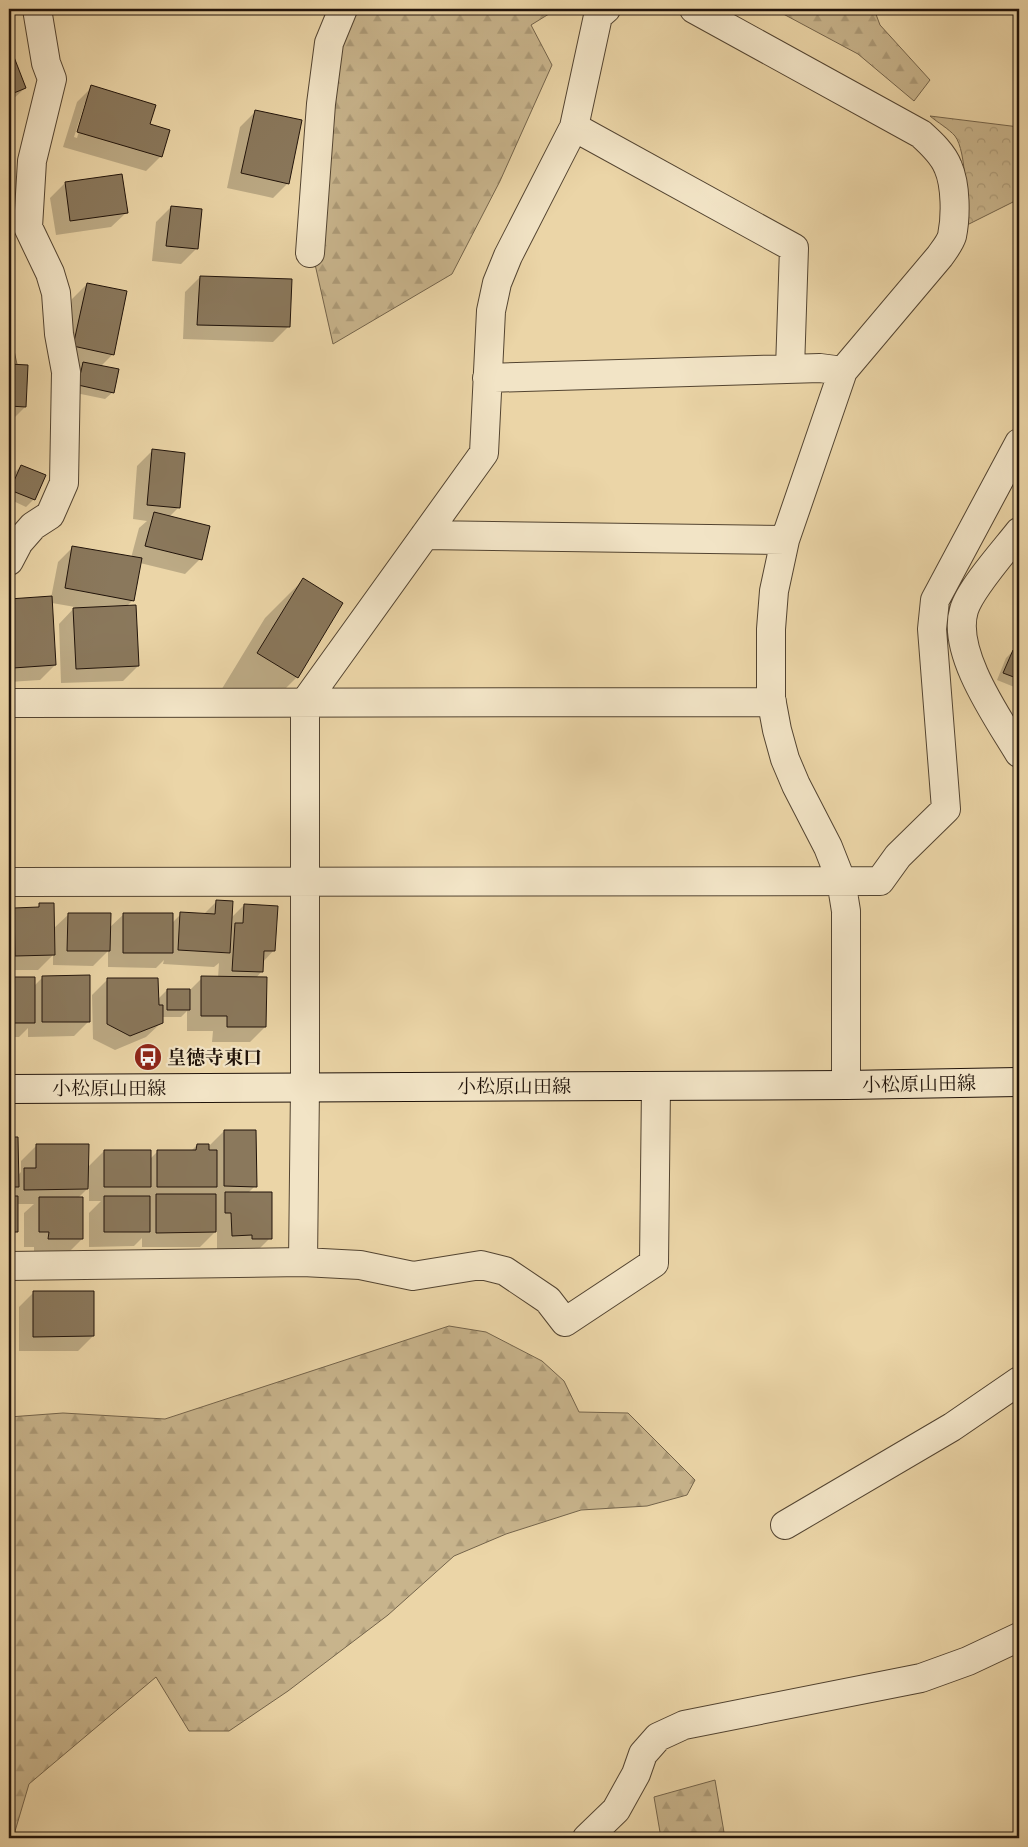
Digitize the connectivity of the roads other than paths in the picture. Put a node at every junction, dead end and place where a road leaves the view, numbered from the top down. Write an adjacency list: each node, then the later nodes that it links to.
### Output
1 (37, 9): 14 (street)
2 (343, 9): 6 (street)
3 (606, 9): 5 (street)
4 (694, 9): 8 (street)
5 (574, 126): 7 (street); 9 (street)
6 (310, 253)
7 (790, 369): 8 (street); 9 (street)
8 (843, 371): 13 (street)
9 (487, 378): 12 (street)
10 (1019, 443): 19 (street)
11 (1019, 532): 18 (street)
12 (425, 535): 13 (street); 15 (street)
13 (785, 540): 16 (street)
14 (9, 561)
15 (305, 702): 16 (street); 17 (street); 20 (street)
16 (772, 702): 19 (street)
17 (9, 703)
18 (1019, 753)
19 (841, 880): 20 (street); 23 (street)
20 (306, 881): 21 (street); 25 (street)
21 (9, 882)
22 (1019, 1082): 23 (street, 小松原山田線)
23 (846, 1085): 24 (street, 小松原山田線)
24 (656, 1086): 25 (street, 小松原山田線); 27 (street)
25 (306, 1087): 26 (street, 小松原山田線); 27 (street)
26 (9, 1089)
27 (303, 1262): 28 (street)
28 (9, 1266)
29 (1019, 1381): 30 (street)
30 (785, 1525)
31 (1019, 1637): 32 (street)
32 (587, 1838)

